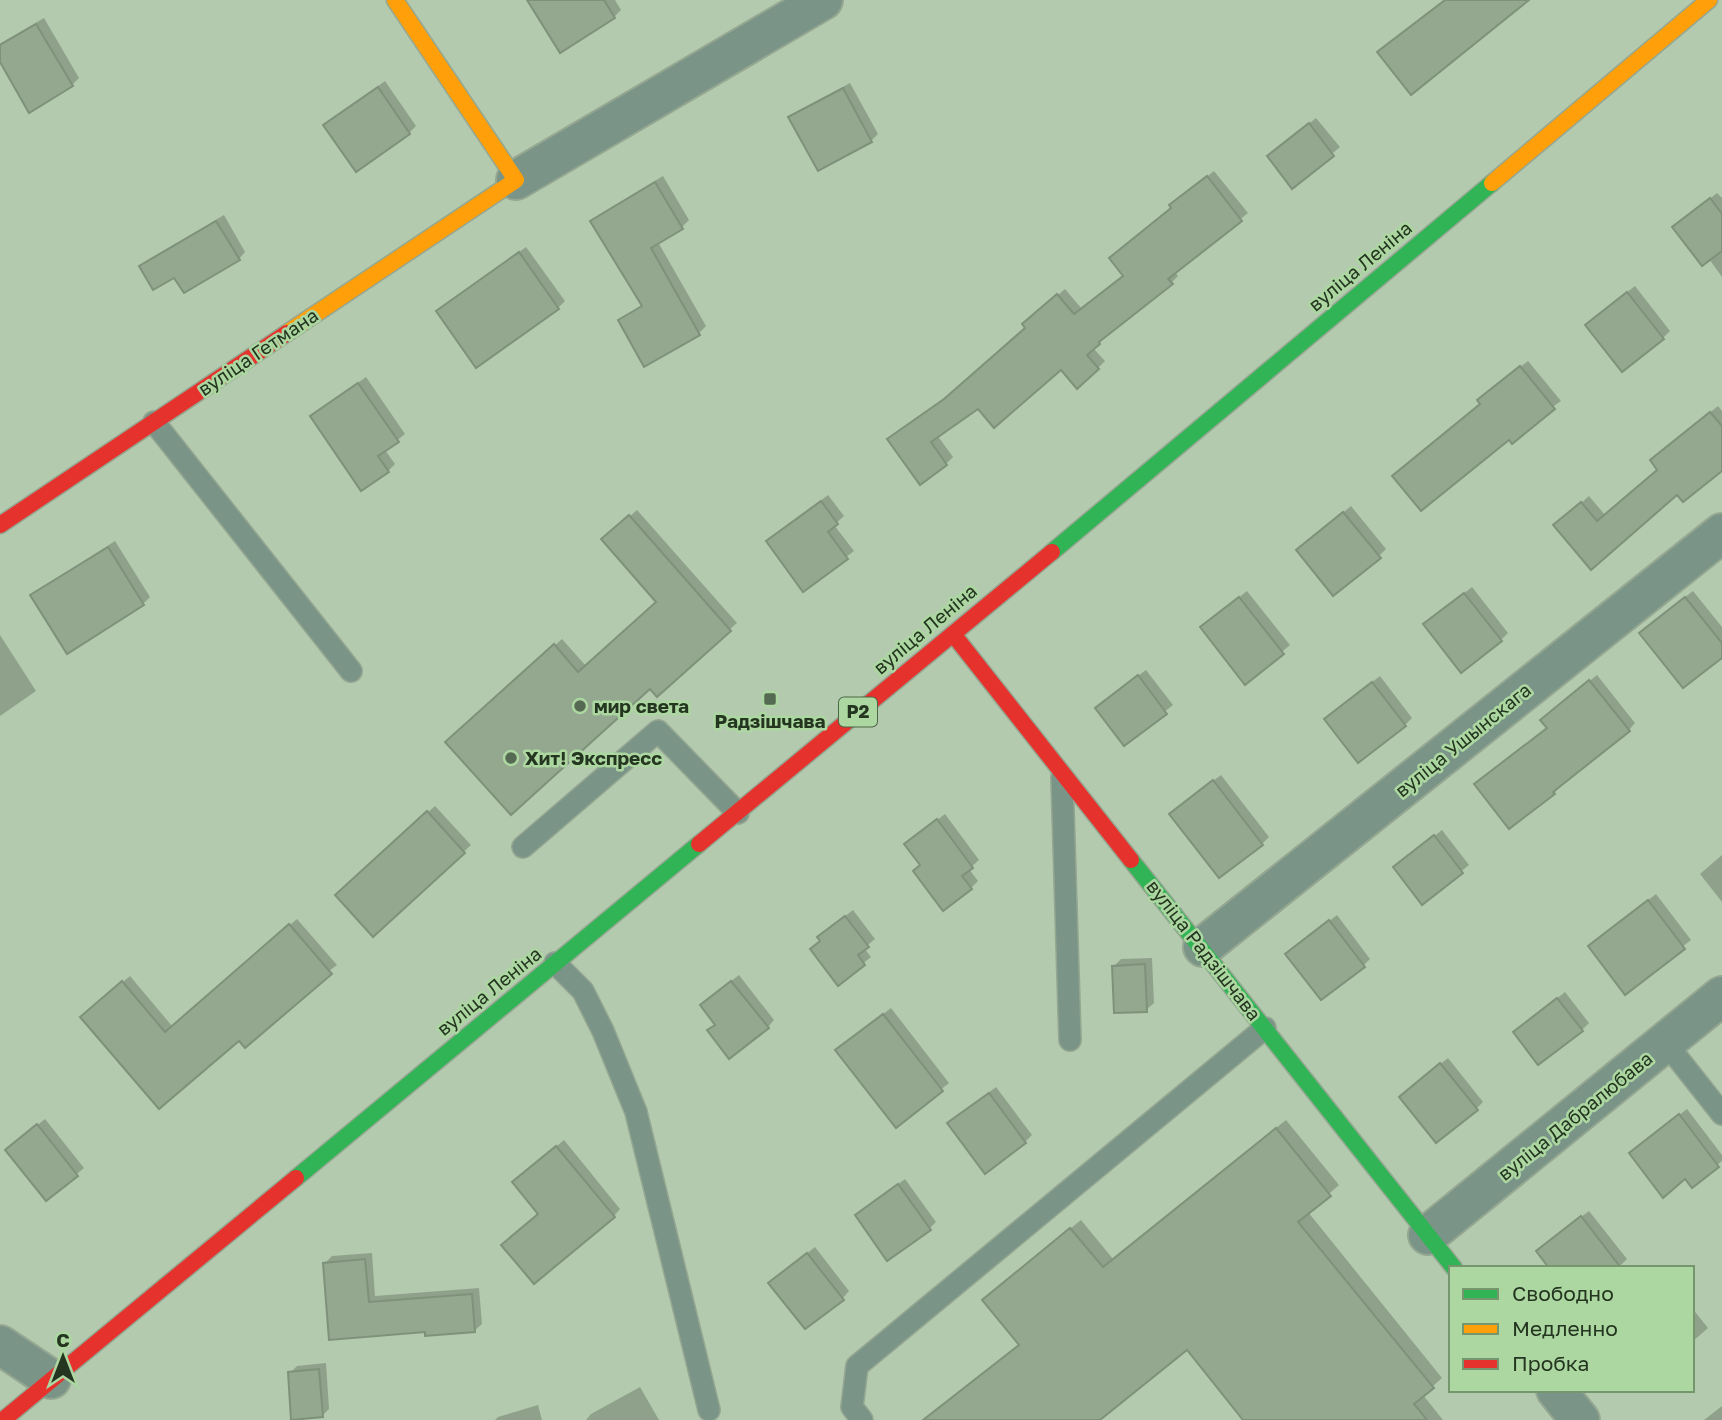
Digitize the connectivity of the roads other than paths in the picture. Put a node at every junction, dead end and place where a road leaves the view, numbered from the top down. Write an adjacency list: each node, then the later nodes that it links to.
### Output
1 (395, 0): 4 (main road)
2 (823, 0): 4 (street, вуліца Гетмана)
3 (1709, 0): 8 (main road, вуліца Леніна / Р2)
4 (516, 180): 5 (main road, вуліца Гетмана)
5 (154, 422): 6 (main road, вуліца Гетмана); 9 (lane)
6 (0, 525)
7 (1722, 533): 13 (street, вуліца Ушынскага)
8 (953, 634): 10 (main road, вуліца Радзішчава); 11 (main road, вуліца Леніна / Р2)
9 (351, 671)
10 (1062, 771): 13 (main road, вуліца Радзішчава); 17 (lane)
11 (738, 813): 12 (lane); 14 (main road, вуліца Леніна / Р2)
12 (523, 847)
13 (1203, 947): 16 (main road, вуліца Радзішчава)
14 (555, 963): 23 (main road, вуліца Леніна / Р2); 25 (lane)
15 (1722, 996): 18 (street, вуліца Дабралюбава)
16 (1265, 1028): 20 (main road, вуліца Радзішчава); 27 (lane)
17 (1070, 1040)
18 (1665, 1042): 19 (lane); 20 (street, вуліца Дабралюбава)
19 (1722, 1114)
20 (1428, 1235): 21 (main road, вуліца Радзішчава)
21 (1452, 1266)
22 (0, 1345): 23 (street)
23 (51, 1379): 26 (main road, вуліца Леніна / Р2)
24 (1558, 1392): 28 (street)
25 (709, 1410)
26 (3, 1420)
27 (862, 1420)
28 (1580, 1420)

